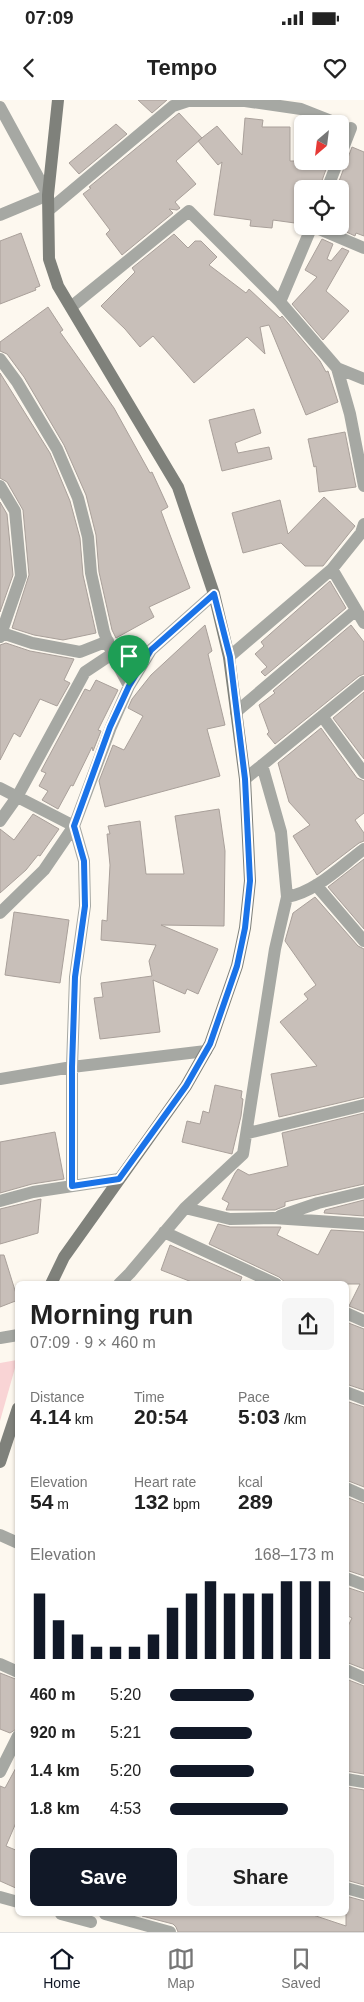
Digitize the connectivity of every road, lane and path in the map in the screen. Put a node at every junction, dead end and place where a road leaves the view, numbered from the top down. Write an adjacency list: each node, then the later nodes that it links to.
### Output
1 (58, 100): 7 (street)
2 (245, 100): 4 (street); 8 (street)
3 (0, 107): 7 (street)
4 (317, 115)
5 (349, 127): 6 (street)
6 (364, 133)
7 (48, 195): 8 (street); 9 (street)
8 (49, 210): 14 (street)
9 (0, 216)
10 (308, 235): 13 (street)
11 (333, 235): 12 (street)
12 (364, 248)
13 (280, 302): 14 (street); 16 (street)
14 (71, 307): 23 (street)
15 (0, 359): 27 (street)
16 (337, 368): 17 (street); 19 (street)
17 (364, 379)
18 (0, 486): 26 (street)
19 (364, 486)
20 (364, 524): 21 (street)
21 (360, 542): 22 (street)
22 (332, 569): 24 (street); 29 (street)
23 (214, 594): 29 (street); 31 (street)
24 (355, 611): 25 (street); 32 (street)
25 (364, 623)
26 (1, 635): 27 (street)
27 (108, 641): 28 (street)
28 (112, 654): 31 (street); 38 (street)
29 (230, 657): 32 (street)
30 (364, 682): 33 (street)
31 (129, 686): 40 (street)
32 (236, 712): 36 (street)
33 (322, 716): 34 (street); 35 (street)
34 (262, 765): 36 (street); 43 (street)
35 (364, 773)
36 (245, 779): 46 (street)
37 (0, 788): 38 (street)
38 (17, 797): 39 (street); 40 (street)
39 (0, 821)
40 (74, 826): 44 (street); 47 (street)
41 (364, 849): 42 (street)
42 (316, 885): 43 (street); 45 (street)
43 (287, 897): 50 (street)
44 (0, 913)
45 (364, 941)
46 (206, 1051): 47 (street); 51 (street)
47 (72, 1067): 48 (street); 52 (street)
48 (0, 1079)
49 (364, 1105): 50 (street)
50 (248, 1133): 55 (street)
51 (119, 1179): 52 (street); 60 (street)
52 (72, 1186): 54 (street)
53 (364, 1192): 56 (street)
54 (0, 1201)
55 (185, 1208): 56 (street); 58 (street)
56 (273, 1218): 57 (street)
57 (364, 1224)
58 (164, 1232): 59 (street); 61 (street)
59 (130, 1279)
60 (52, 1281)
61 (270, 1281)
62 (349, 1314): 63 (street)
63 (364, 1320)
64 (15, 1336): 65 (street)
65 (0, 1338)
66 (349, 1393): 67 (street)
67 (364, 1399)
68 (13, 1438): 69 (street)
69 (0, 1462)
70 (349, 1489): 71 (street)
71 (364, 1496)
72 (0, 1535): 73 (street)
73 (15, 1542)
74 (349, 1579): 75 (street)
75 (364, 1585)
76 (0, 1664): 77 (street)
77 (15, 1671)
78 (349, 1671): 79 (street)
79 (364, 1678)
80 (15, 1742): 81 (street)
81 (0, 1772)
82 (349, 1780): 83 (street)
83 (364, 1782)
84 (349, 1889): 85 (street)
85 (364, 1893)
86 (0, 1897): 87 (street)
87 (15, 1901)
88 (67, 1916): 90 (street)
89 (113, 1916): 91 (street)
90 (90, 1923)
91 (170, 1932)

